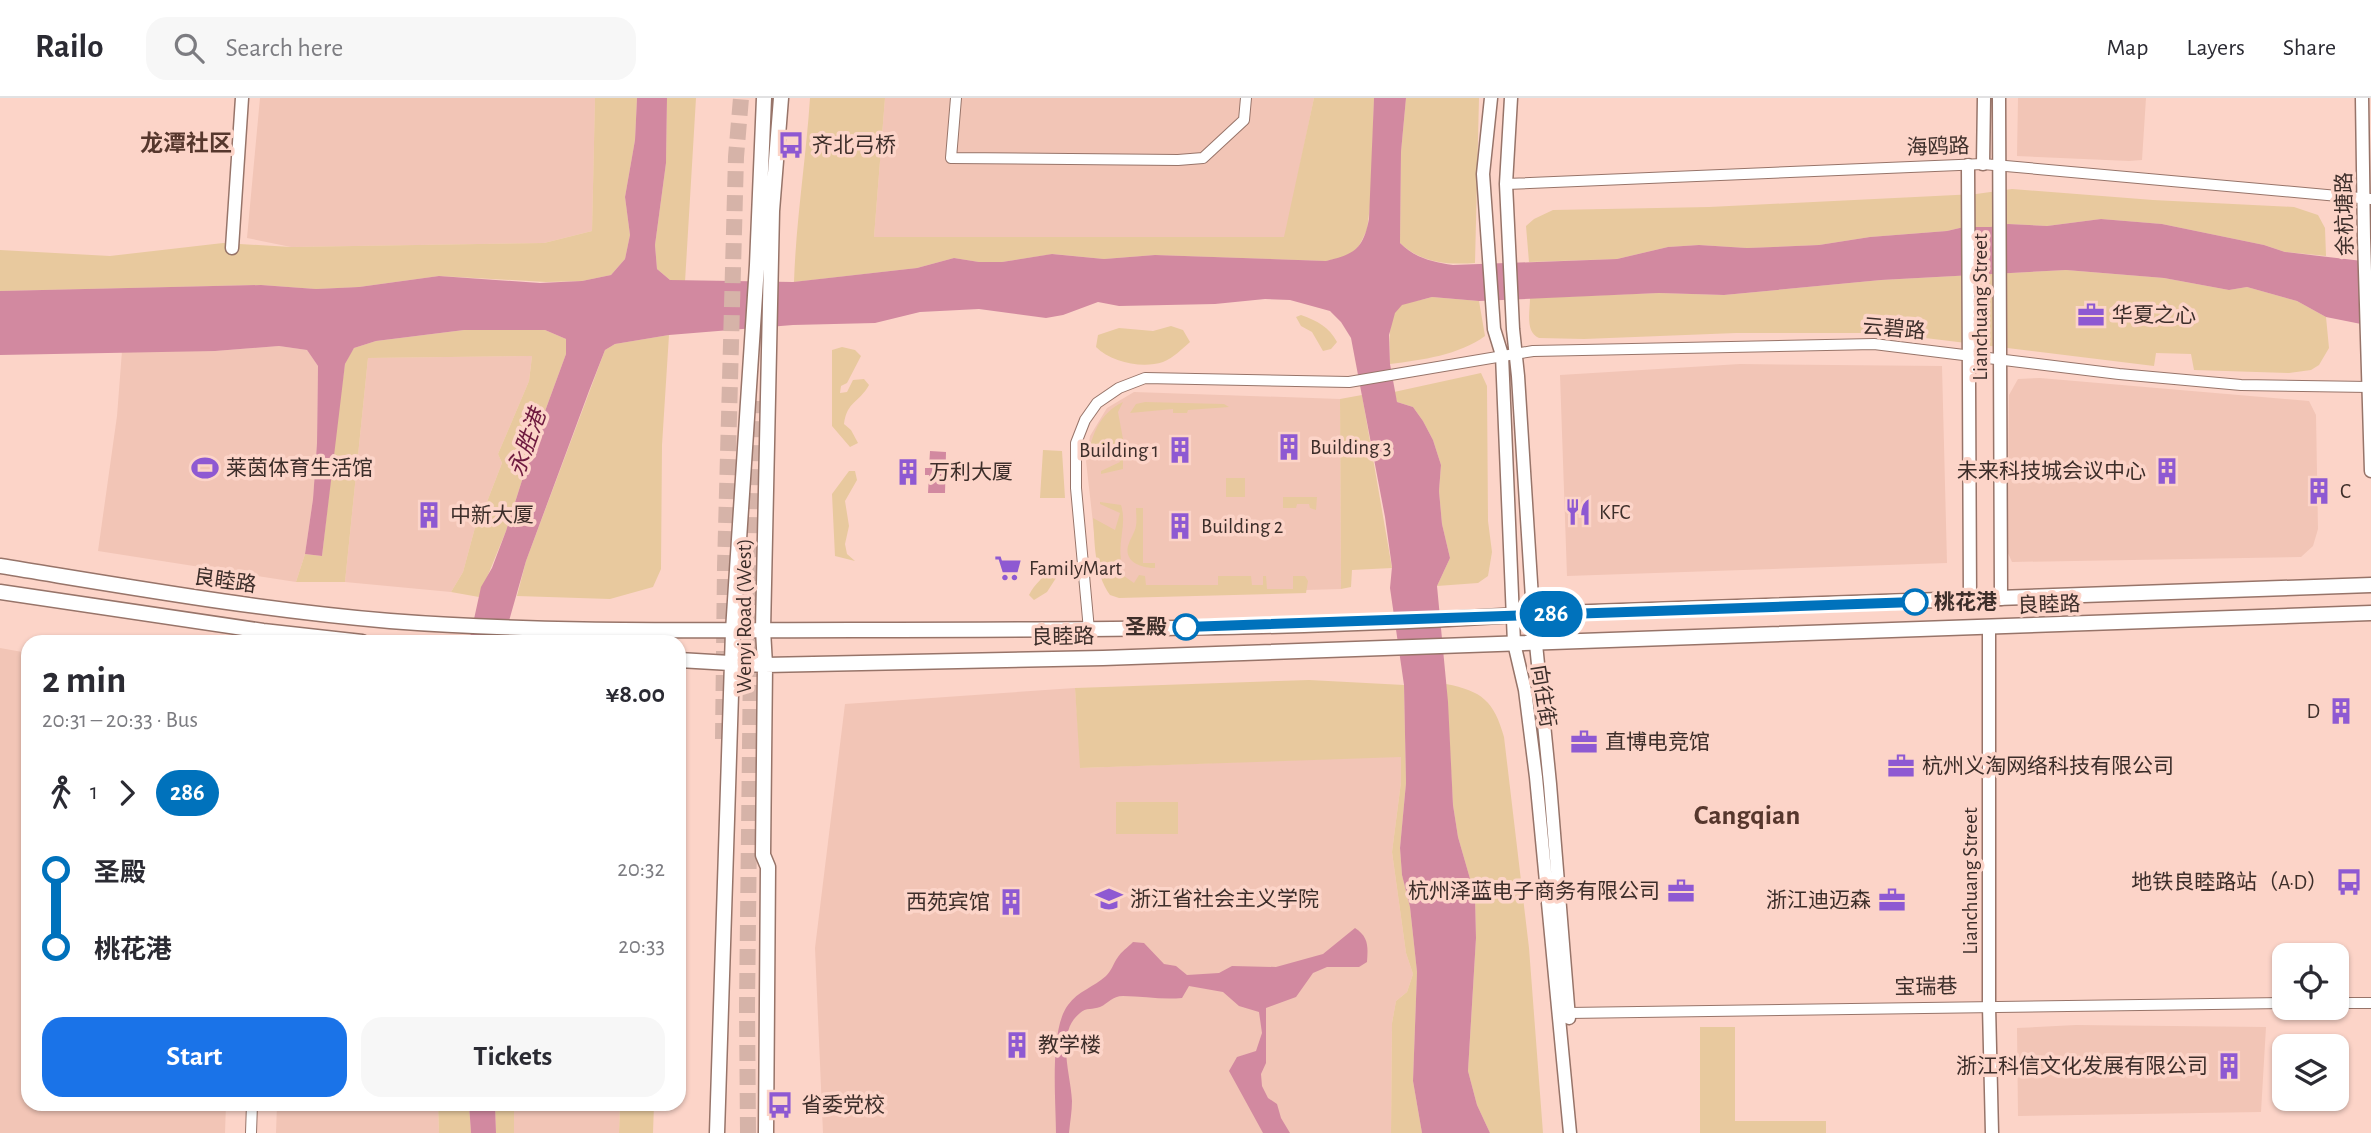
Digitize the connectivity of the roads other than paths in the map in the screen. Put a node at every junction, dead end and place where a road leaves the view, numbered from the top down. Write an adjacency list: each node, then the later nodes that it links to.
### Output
1 (242, 98): 16 (street)
2 (764, 98): 33 (main road, Wenyi Road (West))
3 (781, 98): 31 (main road, Wenyi Road (West))
4 (956, 98): 5 (street)
5 (1246, 98)
6 (1491, 98): 17 (street, 向往街)
7 (1511, 98): 14 (street)
8 (1984, 98): 11 (street)
9 (1998, 98): 13 (street, Lianchuang Street)
10 (2362, 98): 15 (street, 余杭塘路)
11 (1983, 164): 12 (street, 海鸥路); 13 (street, 海鸥路)
12 (1968, 165): 14 (street, 海鸥路); 18 (street, Lianchuang Street)
13 (1998, 165): 15 (street, 海鸥路); 19 (street, Lianchuang Street)
14 (1506, 184): 17 (street, 向往街)
15 (2367, 199): 20 (street, 余杭塘路)
16 (232, 248)
17 (1508, 354): 18 (street, 云碧路); 28 (street, 向往街); 29 (street, 向往街); 32 (street, 云碧路)
18 (1969, 356): 19 (street, 云碧路); 26 (street, Lianchuang Street)
19 (1999, 359): 20 (street, 云碧路); 25 (street, Lianchuang Street)
20 (2369, 387): 21 (street, 余杭塘路)
21 (2371, 471)
22 (0, 566): 33 (main road, 良睦路)
23 (2371, 585): 25 (main road, 良睦路)
24 (0, 592): 34 (main road, 良睦路)
25 (2001, 599): 26 (main road, 良睦路)
26 (1970, 600): 28 (main road, 良睦路)
27 (2371, 613): 30 (main road, 良睦路)
28 (1533, 614): 29 (main road, 良睦路); 35 (street, 向往街)
29 (1514, 616): 32 (main road, 良睦路); 36 (street, 向往街)
30 (1989, 628): 35 (main road, 良睦路); 43 (street, Lianchuang Street)
31 (763, 630): 32 (main road, 良睦路); 33 (main road, 良睦路); 39 (main road, Wenyi Road (West))
32 (1088, 630)
33 (733, 631): 38 (main road, Wenyi Road (West))
34 (250, 635)
35 (1535, 642): 36 (main road, 良睦路); 44 (street, 向往街)
36 (1514, 643): 39 (main road, 良睦路); 49 (street, 向往街)
37 (686, 660): 38 (main road, 良睦路)
38 (732, 662): 39 (main road, 良睦路); 47 (main road, Wenyi Road (West))
39 (765, 665): 48 (main road, Wenyi Road (West))
40 (2272, 1003): 43 (street, 宝瑞巷)
41 (2349, 1003): 42 (street)
42 (2371, 1003)
43 (1989, 1006): 44 (street, 宝瑞巷); 51 (street, Lianchuang Street)
44 (1568, 1013): 50 (street, 向往街)
45 (252, 1111): 46 (street)
46 (251, 1133)
47 (718, 1133)
48 (765, 1133)
49 (1570, 1133)
50 (1578, 1133)
51 (1992, 1133)

